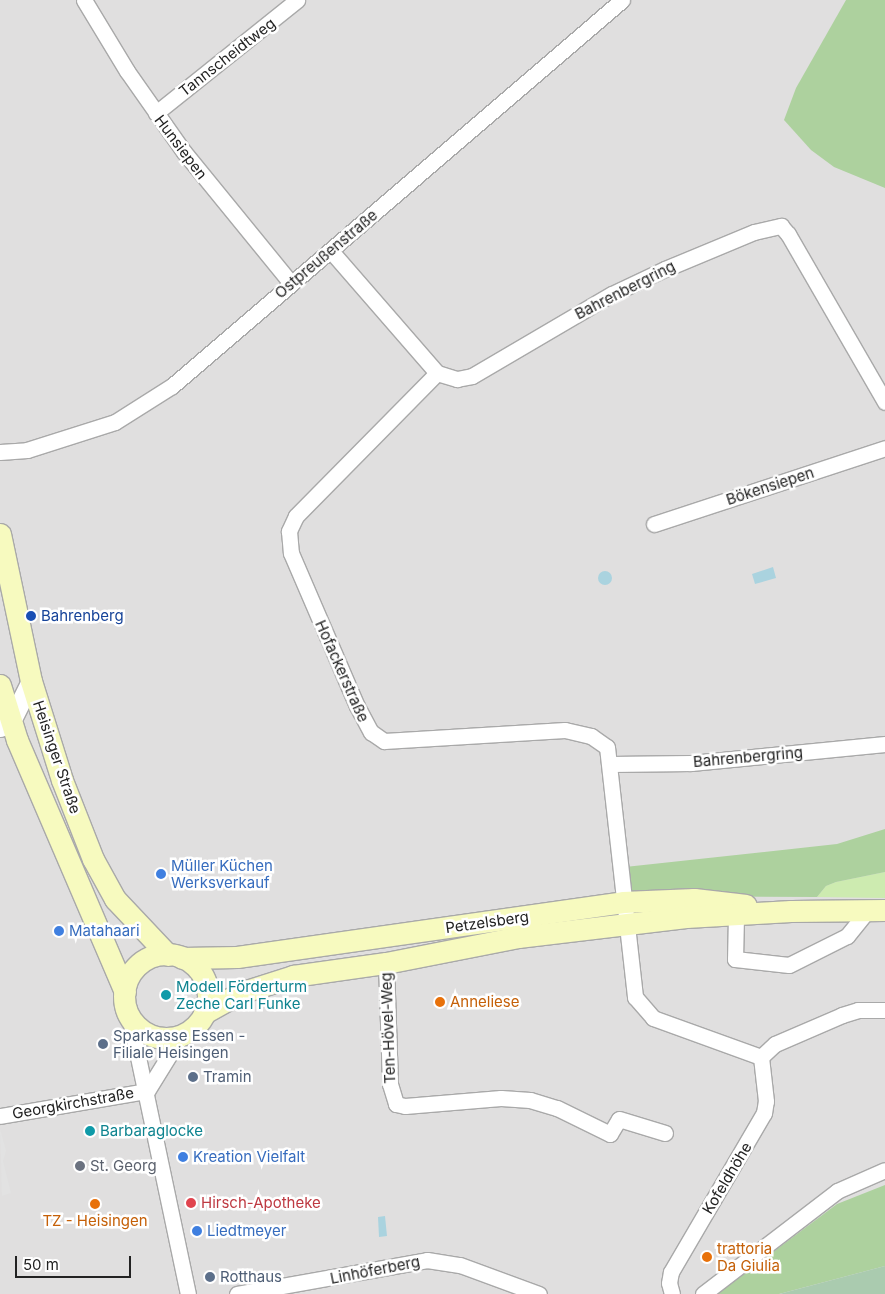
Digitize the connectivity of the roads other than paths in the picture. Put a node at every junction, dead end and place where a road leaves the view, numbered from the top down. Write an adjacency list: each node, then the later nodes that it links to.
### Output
1 (84, 0): 4 (street, Hunsiepen)
2 (296, 0): 4 (street, Tannscheidtweg)
3 (622, 0): 5 (street, Ostpreußenstraße)
4 (156, 113): 6 (street, Hunsiepen)
5 (330, 251): 6 (street, Ostpreußenstraße); 7 (street)
6 (291, 283): 10 (street, Ostpreußenstraße)
7 (437, 373): 8 (street, Bahrenbergring); 19 (street, Hofackerstraße)
8 (885, 402)
9 (885, 448): 11 (street, Bökensiepen)
10 (0, 452)
11 (654, 524)
12 (0, 534): 13 (main road, Heisinger Straße)
13 (31, 681): 15 (street); 16 (main road, Heisinger Straße)
14 (0, 688): 15 (street); 17 (main road, Heisinger Straße)
15 (21, 701): 16 (street); 17 (street)
16 (40, 713): 24 (main road, Heisinger Straße)
17 (6, 724): 26 (main road, Heisinger Straße)
18 (885, 744): 19 (street, Bahrenbergring)
19 (611, 764): 22 (street, Hofackerstraße)
20 (876, 910): 21 (main road, Petzelsberg); 23 (street, Petzelsberg)
21 (791, 911): 22 (main road, Petzelsberg); 23 (main road, Petzelsberg)
22 (624, 912): 23 (main road, Petzelsberg); 24 (main road, Petzelsberg); 25 (main road, Petzelsberg); 31 (street)
23 (736, 916)
24 (175, 956): 26 (main road); 28 (main road, Heisinger Straße)
25 (386, 963): 28 (main road, Petzelsberg); 34 (street, Ten-Hövel-Weg)
26 (125, 992): 29 (main road)
27 (885, 1010): 31 (street)
28 (204, 1013): 30 (main road)
29 (130, 1019): 30 (main road); 32 (street)
30 (181, 1036): 32 (street)
31 (761, 1057): 39 (street, Kofeldhöhe)
32 (147, 1091): 33 (street, Georgkirchstraße); 36 (street)
33 (0, 1116)
34 (665, 1133)
35 (885, 1170): 40 (street)
36 (188, 1294)
37 (237, 1294): 38 (street, Linhöferberg)
38 (539, 1294)
39 (672, 1294)
40 (703, 1294)

